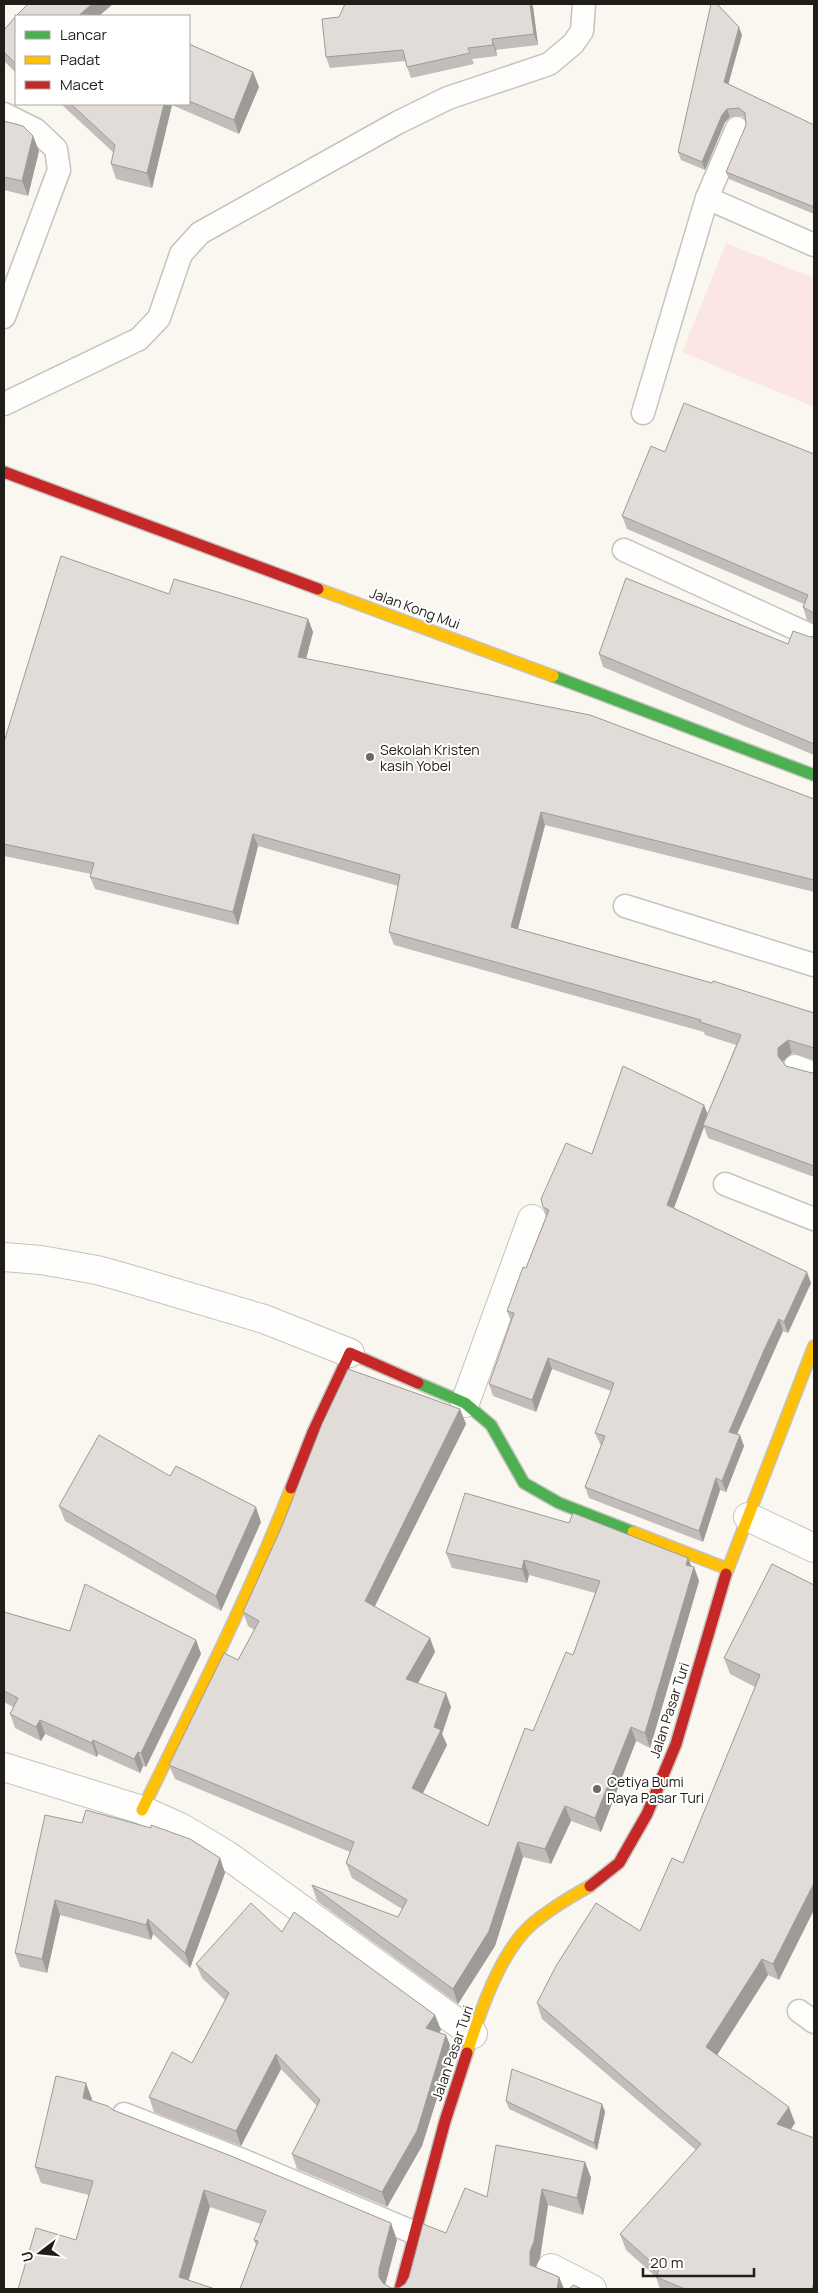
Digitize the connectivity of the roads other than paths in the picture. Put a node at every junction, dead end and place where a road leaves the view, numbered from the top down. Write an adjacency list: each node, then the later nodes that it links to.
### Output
1 (584, 4): 7 (lane)
2 (4, 114): 6 (lane)
3 (737, 128): 4 (lane)
4 (707, 198): 5 (lane); 8 (lane)
5 (814, 244)
6 (4, 317)
7 (4, 404)
8 (643, 413)
9 (4, 472): 12 (street, Jalan Kong Mui)
10 (624, 550): 11 (lane)
11 (814, 637)
12 (814, 776)
13 (625, 906): 14 (lane)
14 (814, 965)
15 (725, 1184): 17 (lane)
16 (532, 1219): 21 (street)
17 (814, 1220)
18 (4, 1257): 20 (street)
19 (814, 1346): 22 (street, Jalan Pasar Turi)
20 (350, 1354): 21 (street); 26 (street)
21 (465, 1403): 24 (street)
22 (748, 1517): 23 (street); 24 (street, Jalan Pasar Turi)
23 (814, 1548)
24 (728, 1569): 27 (street, Jalan Pasar Turi)
25 (4, 1767): 26 (street)
26 (142, 1810): 27 (street)
27 (472, 2034): 29 (street, Jalan Pasar Turi)
28 (124, 2114): 29 (lane)
29 (415, 2233): 31 (street, Jalan Pasar Turi)
30 (551, 2268): 32 (street)
31 (400, 2289)
32 (592, 2289)

